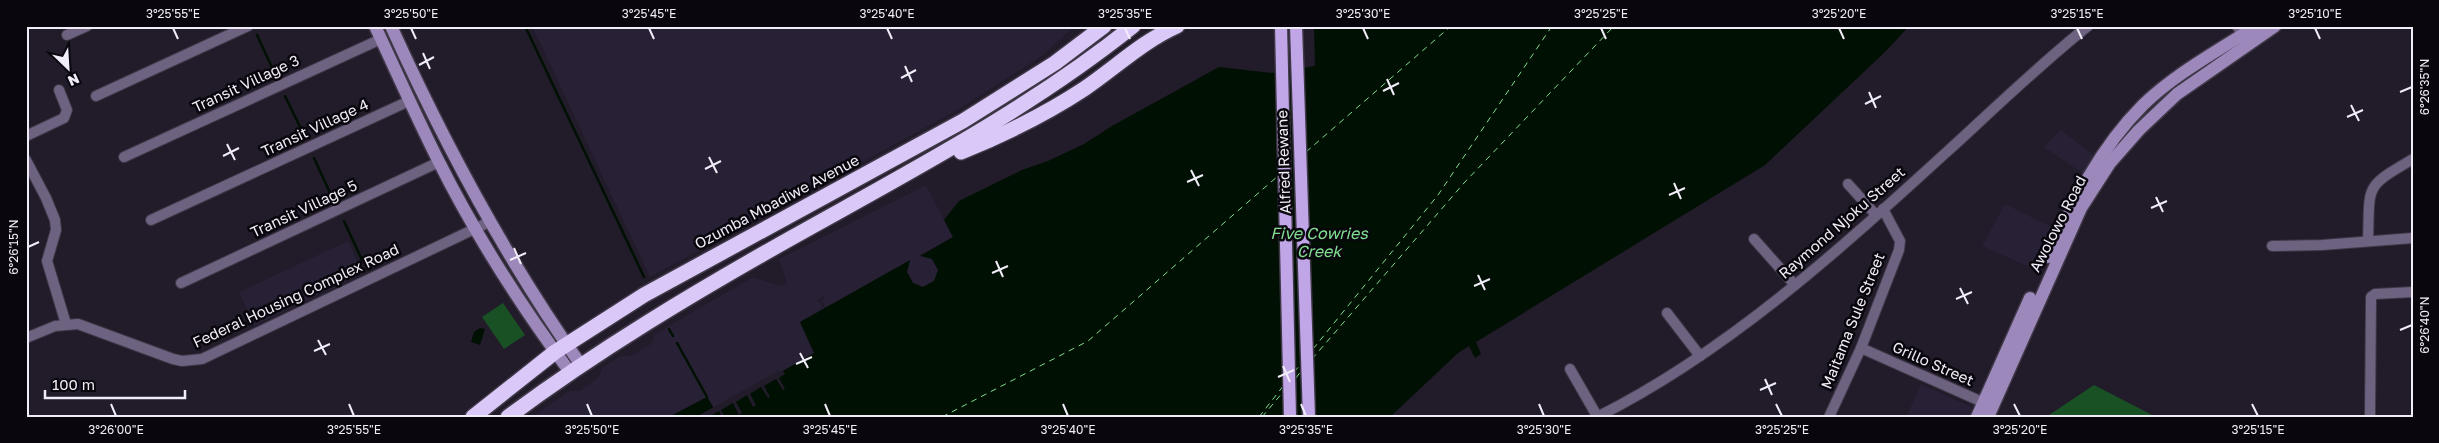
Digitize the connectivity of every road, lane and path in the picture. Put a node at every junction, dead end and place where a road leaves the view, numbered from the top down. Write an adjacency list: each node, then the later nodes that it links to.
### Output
1 (87, 26): 13 (street)
2 (248, 26): 17 (street)
3 (375, 26): 15 (main road)
4 (391, 26): 28 (main road)
5 (1104, 26): 41 (highway, Ozumba Mbadiwe Avenue)
6 (1133, 26): 24 (highway)
7 (1177, 26): 24 (highway)
8 (1281, 26): 48 (main road)
9 (1296, 26): 49 (main road, Alfred Rewane)
10 (2088, 26): 26 (street, Raymond Njoku Street)
11 (2256, 26): 14 (main road, Awolowo Road)
12 (2275, 26): 14 (main road, Awolowo Road)
13 (67, 35)
14 (2243, 35): 45 (main road, Awolowo Road)
15 (381, 39): 18 (main road); 20 (street, Transit Village 3)
16 (59, 90): 19 (street)
17 (96, 96)
18 (409, 101): 23 (main road); 27 (street, Transit Village 4)
19 (26, 136)
20 (124, 157)
21 (2413, 159): 32 (street)
22 (26, 160): 38 (street)
23 (439, 162): 29 (main road); 34 (street, Transit Village 5)
24 (908, 174): 43 (highway)
25 (1848, 184): 26 (street, Maitama Sule Street)
26 (1879, 212): 35 (street, Raymond Njoku Street); 40 (street, Maitama Sule Street)
27 (152, 220)
28 (489, 222): 29 (street, Federal Housing Complex Road); 41 (main road)
29 (476, 228): 38 (street, Federal Housing Complex Road); 41 (main road)
30 (2413, 238): 32 (street)
31 (1754, 239): 35 (street)
32 (2368, 241): 33 (street)
33 (2272, 246)
34 (181, 283)
35 (1794, 284): 42 (street, Raymond Njoku Street)
36 (2413, 292): 53 (street)
37 (1667, 313): 42 (street)
38 (66, 324): 39 (street, Federal Housing Complex Road)
39 (26, 338)
40 (1861, 348): 45 (street, Grillo Street); 51 (street, Maitama Sule Street)
41 (561, 349): 43 (main road); 46 (highway, Ozumba Mbadiwe Avenue)
42 (1700, 356): 50 (street, Raymond Njoku Street)
43 (575, 369): 47 (highway)
44 (1570, 369): 50 (street)
45 (1988, 408): 52 (main road, Awolowo Road)
46 (474, 417)
47 (508, 417)
48 (1290, 417)
49 (1309, 417)
50 (1597, 417)
51 (1829, 417)
52 (1976, 417)
53 (2370, 417)

